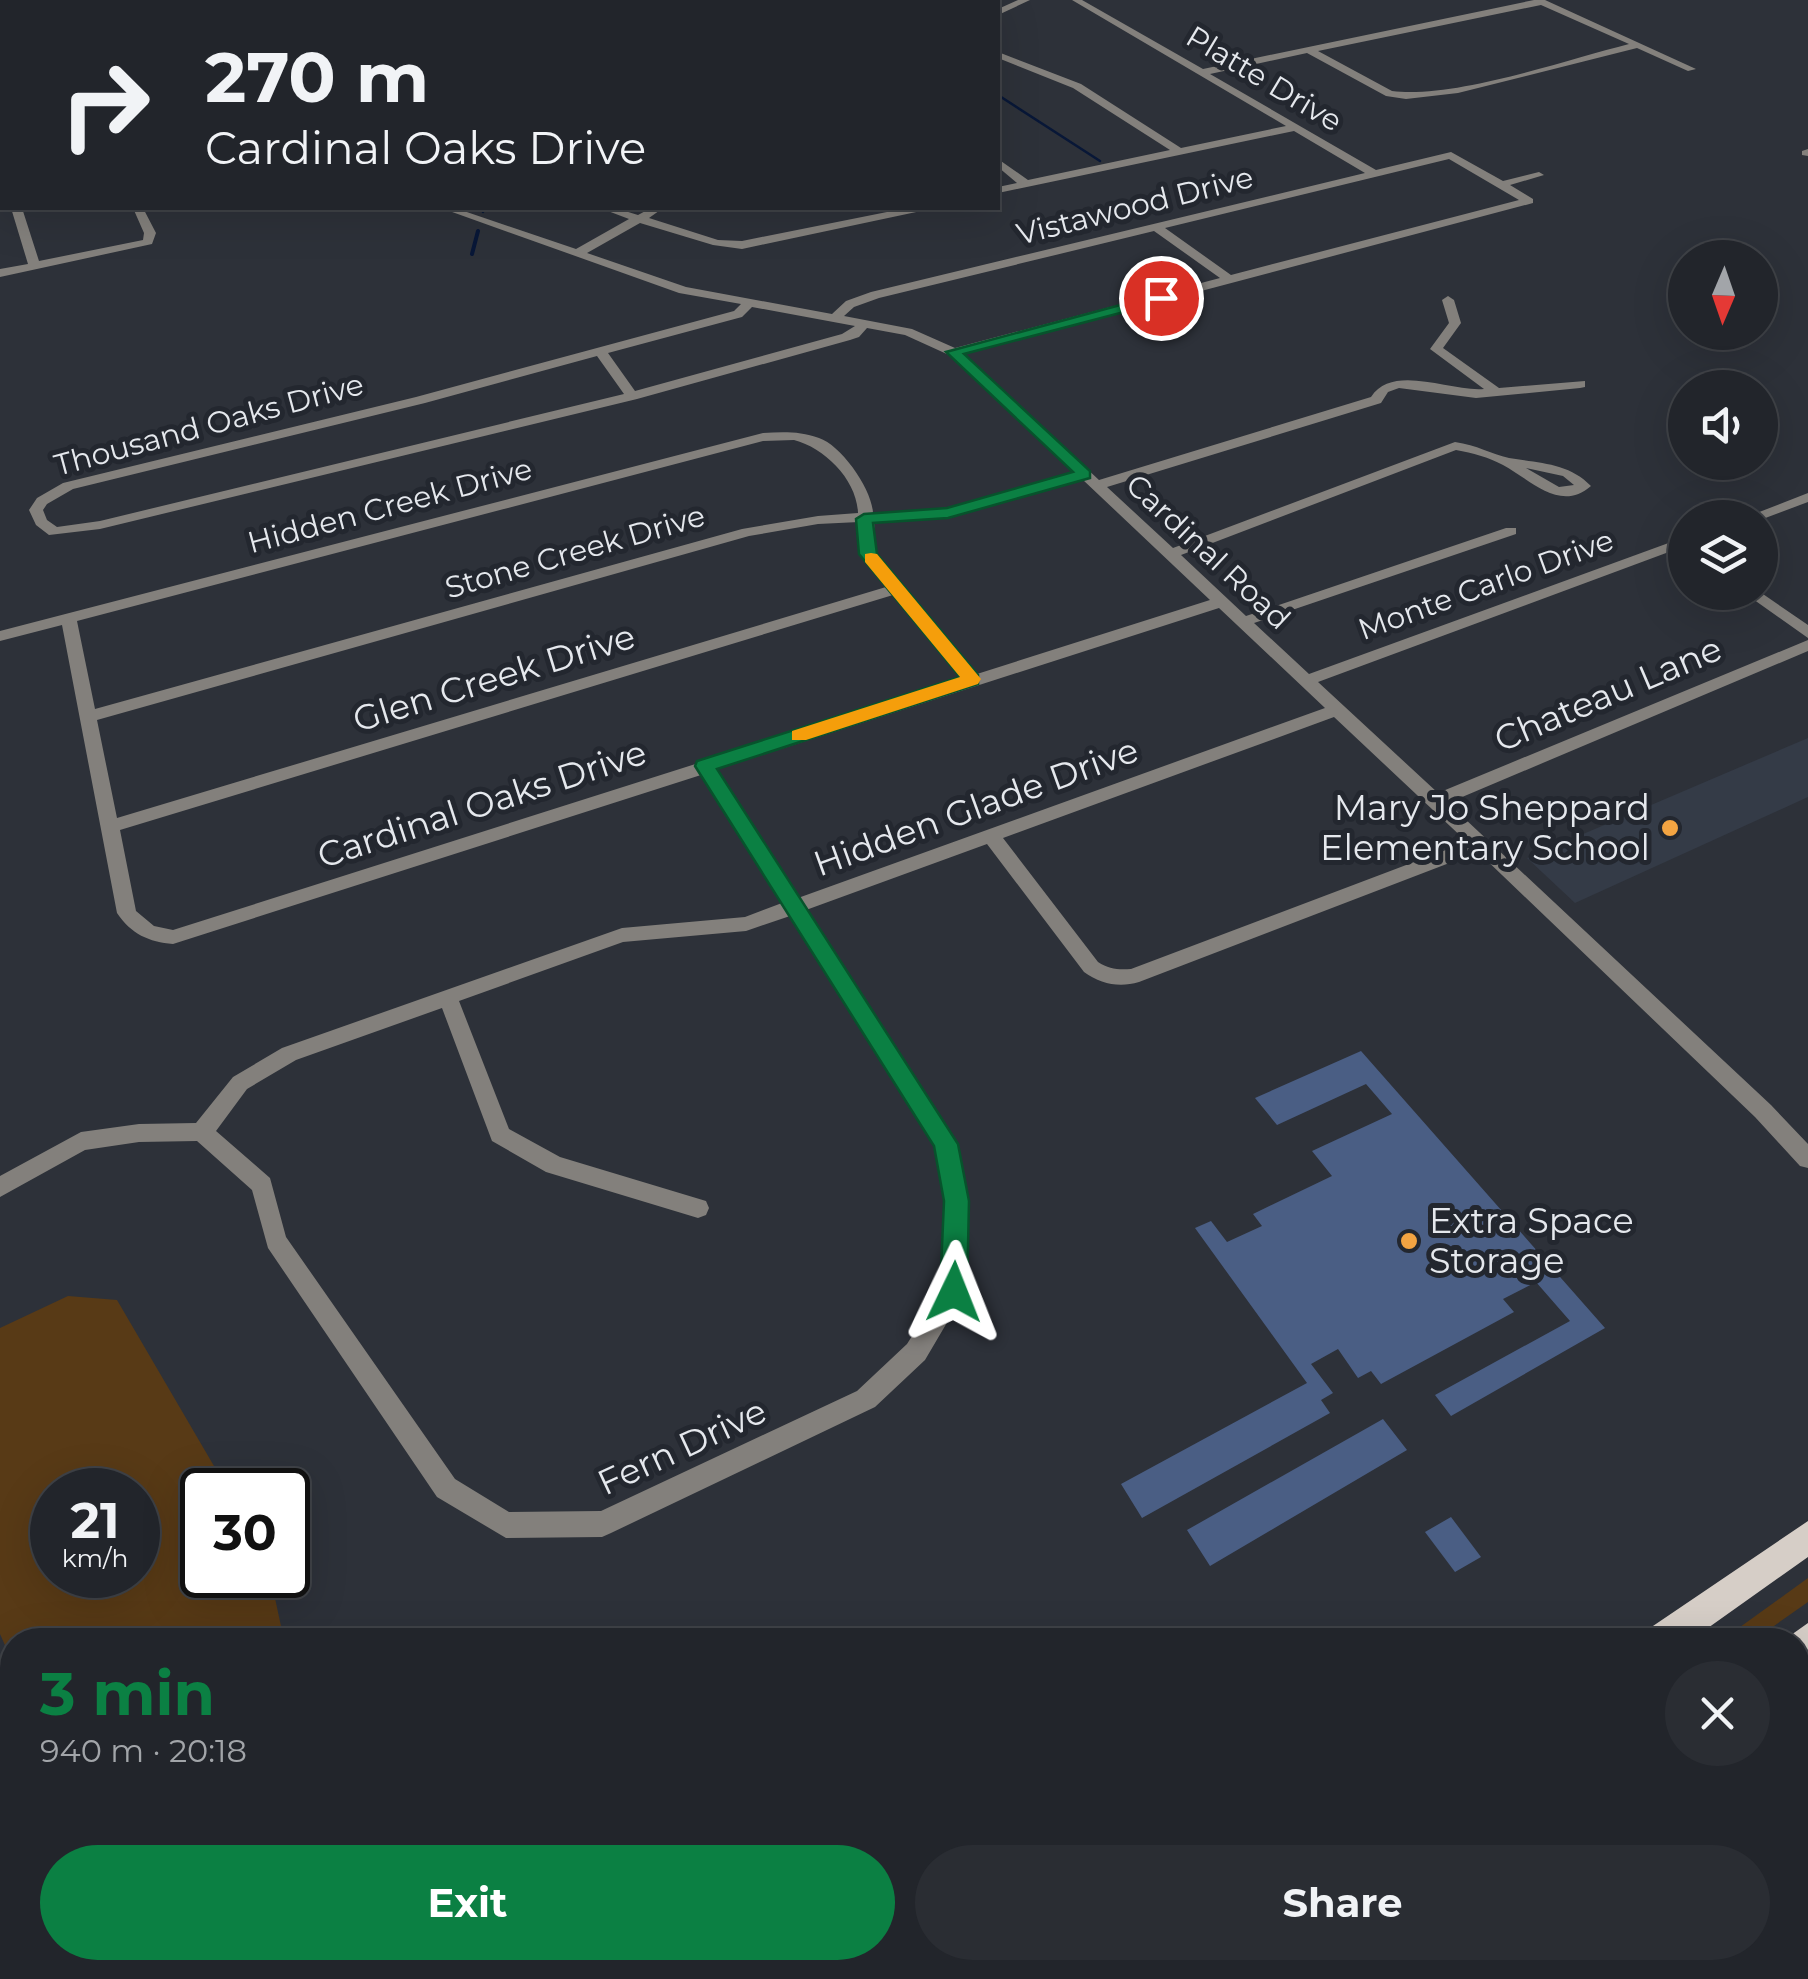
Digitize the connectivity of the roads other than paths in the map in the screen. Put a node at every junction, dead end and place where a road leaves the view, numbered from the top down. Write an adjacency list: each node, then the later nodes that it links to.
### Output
1 (1026, 0): 4 (street)
2 (1076, 0): 9 (street, Platte Drive)
3 (1539, 1): 5 (street); 6 (street)
4 (1000, 11)
5 (1638, 45): 6 (street); 8 (street)
6 (1310, 50): 9 (street)
7 (1000, 56): 11 (street)
8 (1691, 70)
9 (1204, 72): 10 (street, Platte Drive)
10 (1297, 128): 11 (street); 13 (street, Platte Drive)
11 (1177, 150): 15 (street)
12 (1000, 164): 15 (street)
13 (1374, 173): 16 (street, Vistawood Drive); 25 (street, Vistawood Drive)
14 (1539, 175): 16 (street)
15 (1026, 184): 17 (street)
16 (1504, 184): 29 (street)
17 (1000, 190)
18 (17, 210): 27 (street)
19 (139, 210): 27 (street)
20 (452, 210): 26 (street, Cardinal Road)
21 (611, 210): 24 (street)
22 (655, 210): 24 (street)
23 (910, 210): 24 (street)
24 (639, 219): 26 (street)
25 (1156, 227): 29 (street); 32 (street, Vistawood Drive)
26 (576, 254): 31 (street, Cardinal Road)
27 (34, 266): 28 (street)
28 (0, 273)
29 (1230, 280): 35 (street)
30 (1448, 300): 37 (street)
31 (749, 302): 32 (street, Cardinal Road); 34 (street, Thousand Oaks Drive)
32 (836, 318): 33 (street, Cardinal Road)
33 (864, 322): 35 (street, Cardinal Road); 38 (street, Thousand Oaks Drive)
34 (600, 350): 38 (street); 38 (street, Thousand Oaks Drive)
35 (954, 352): 40 (street, Cardinal Road)
36 (1580, 384): 37 (street, Stone Creek Drive)
37 (1498, 393): 40 (street, Stone Creek Drive)
38 (632, 396)
39 (1510, 463): 46 (street)
40 (1090, 480): 43 (street, Stone Creek Drive); 46 (street, Cardinal Road)
41 (1808, 497): 42 (street)
42 (1778, 508)
43 (864, 519): 47 (street); 50 (street, Hidden Creek Drive); 58 (street, Stone Creek Drive)
44 (1511, 531): 51 (street)
45 (1668, 549): 56 (street, Monte Carlo Drive)
46 (1171, 554): 48 (street, Cardinal Road)
47 (896, 588): 55 (street); 61 (street, Glen Creek Drive)
48 (1221, 602): 51 (street, Cardinal Road); 55 (street, Cardinal Oaks Drive)
49 (1775, 610): 52 (street)
50 (69, 620): 53 (street, Hidden Creek Drive); 58 (street)
51 (1243, 622): 56 (street, Cardinal Road)
52 (1808, 633)
53 (0, 636)
54 (1808, 645): 60 (street, Chateau Lane)
55 (972, 679): 59 (street, Cardinal Oaks Drive)
56 (1306, 680): 57 (street, Cardinal Road)
57 (1337, 710): 60 (street, Cardinal Road); 62 (street, Hidden Glade Drive)
58 (87, 717): 61 (street)
59 (704, 766): 61 (street, Cardinal Oaks Drive); 64 (street, Fern Drive)
60 (1434, 802): 63 (street, Cardinal Road)
61 (110, 827)
62 (991, 836): 63 (street); 64 (street, Hidden Glade Drive)
63 (1480, 844): 67 (street, Cardinal Road)
64 (796, 907): 65 (street, Hidden Glade Drive); 66 (street, Fern Drive)
65 (448, 998): 66 (street, Hidden Glade Drive); 69 (street)
66 (202, 1132): 68 (street)
67 (1808, 1159)
68 (0, 1187)
69 (698, 1208)
70 (1808, 1537): 71 (main road)
71 (1679, 1628)

